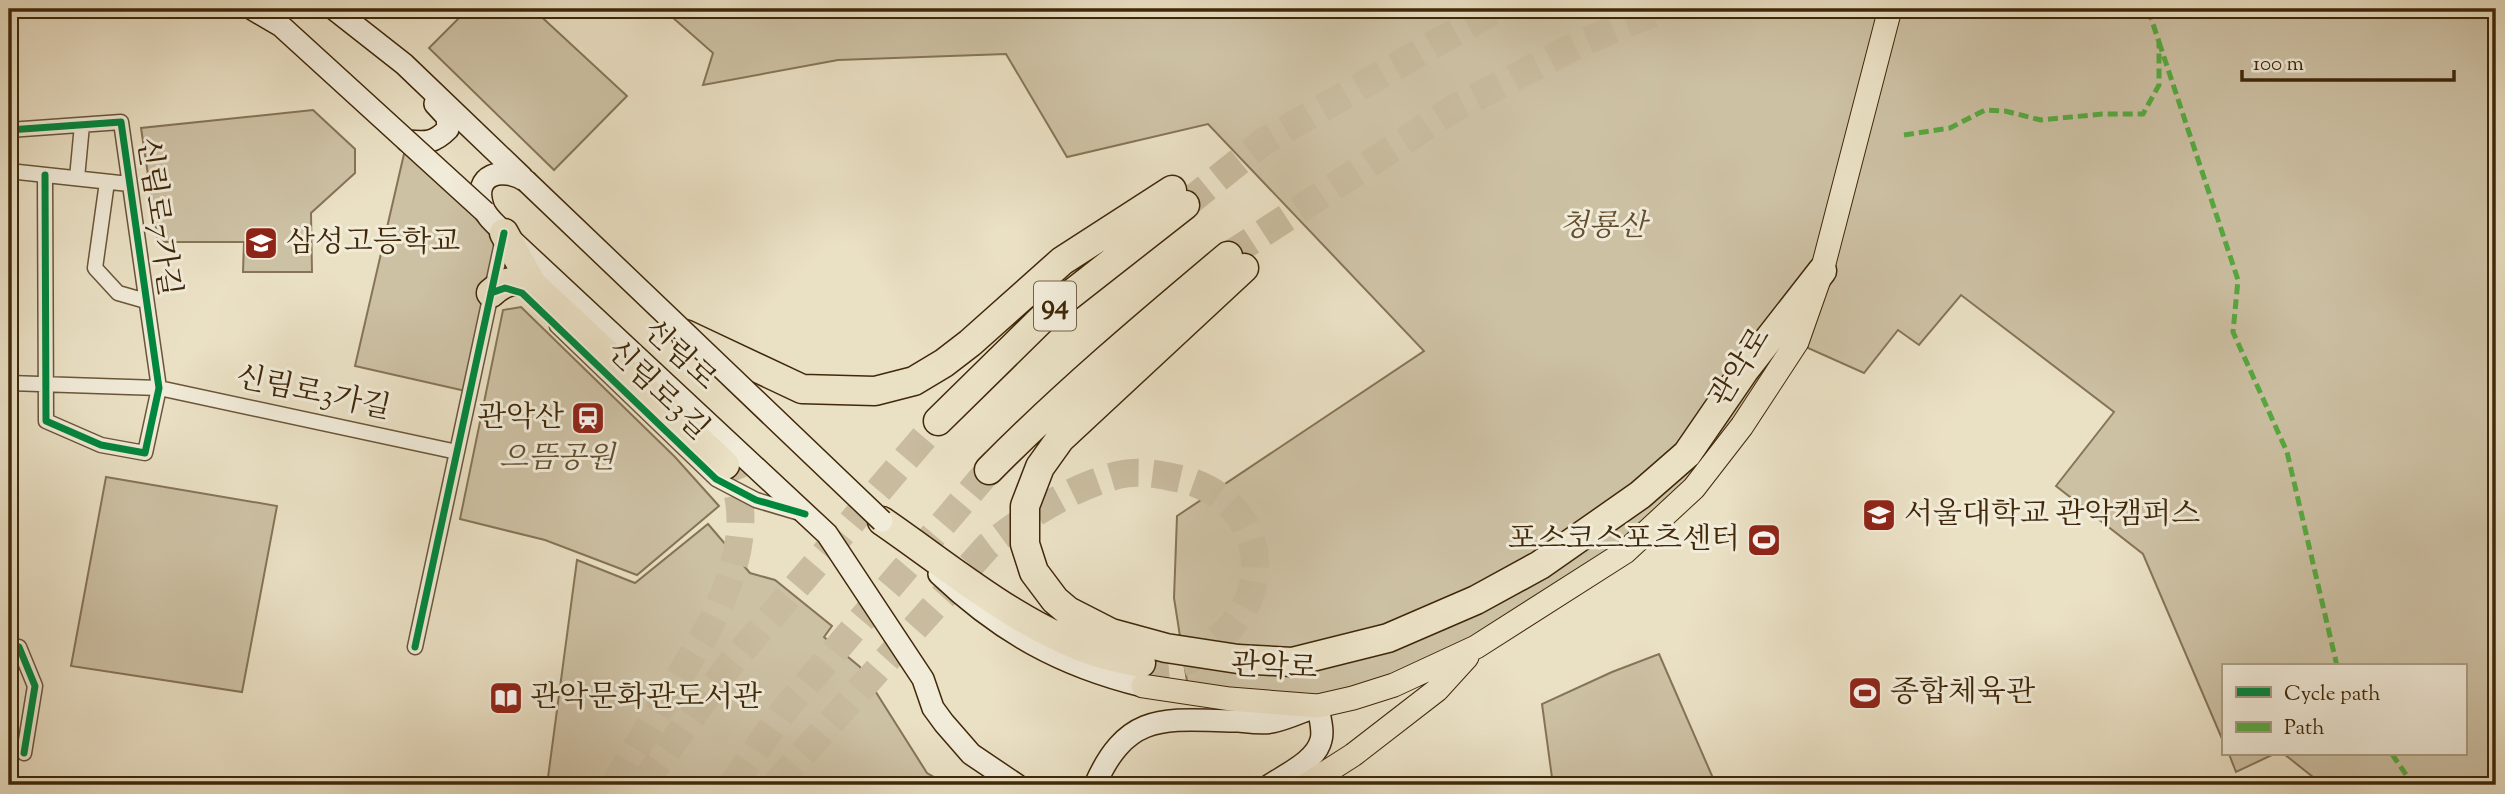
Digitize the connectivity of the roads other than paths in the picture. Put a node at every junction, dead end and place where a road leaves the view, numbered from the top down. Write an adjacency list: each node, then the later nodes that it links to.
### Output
1 (252, 9): 7 (main road, 신림로, bridge)
2 (334, 9): 4 (main road, 신림로)
3 (1890, 9): 16 (main road, 관악로)
4 (422, 81): 7 (main road); 11 (main road, 신림로)
5 (82, 125): 6 (street, 신림로7가길); 10 (street); 13 (street, 신림로7가길)
6 (9, 130)
7 (407, 141): 14 (main road, 신림로, bridge)
8 (9, 171): 9 (street)
9 (44, 175): 10 (street); 22 (street)
10 (77, 178): 12 (street)
11 (526, 181): 14 (main road); 20 (main road, 신림로, bridge)
12 (107, 182): 13 (street); 19 (street, 신림로7가길)
13 (129, 184): 19 (street, 신림로7가길)
14 (485, 212): 15 (main road, 신림로)
15 (504, 233): 17 (highway); 18 (street); 28 (main road, 신림로)
16 (1822, 271): 27 (highway, 94); 32 (main road, 관악로)
17 (533, 284): 18 (highway); 26 (highway)
18 (491, 293): 25 (street); 28 (street, 신림로3길)
19 (146, 301): 23 (street, 신림로7가길)
20 (684, 334): 24 (highway, 94); 29 (main road, 신림로, bridge)
21 (9, 383): 22 (street, 신림로3가길)
22 (45, 384): 23 (street, 신림로3가길); 23 (street)
23 (159, 387): 25 (street, 신림로3가길)
24 (938, 421)
25 (457, 452): 31 (street)
26 (725, 465)
27 (989, 470)
28 (804, 514): 36 (main road, 신림로)
29 (882, 521): 33 (highway)
30 (9, 645): 35 (street)
31 (415, 647)
32 (1476, 647): 34 (main road, 관악로); 39 (main road, 관악로)
33 (1142, 675): 34 (main road, 관악로)
34 (1318, 706): 37 (main road); 38 (main road)
35 (24, 753)
36 (1017, 785)
37 (1096, 785)
38 (1270, 785)
39 (1306, 785)

